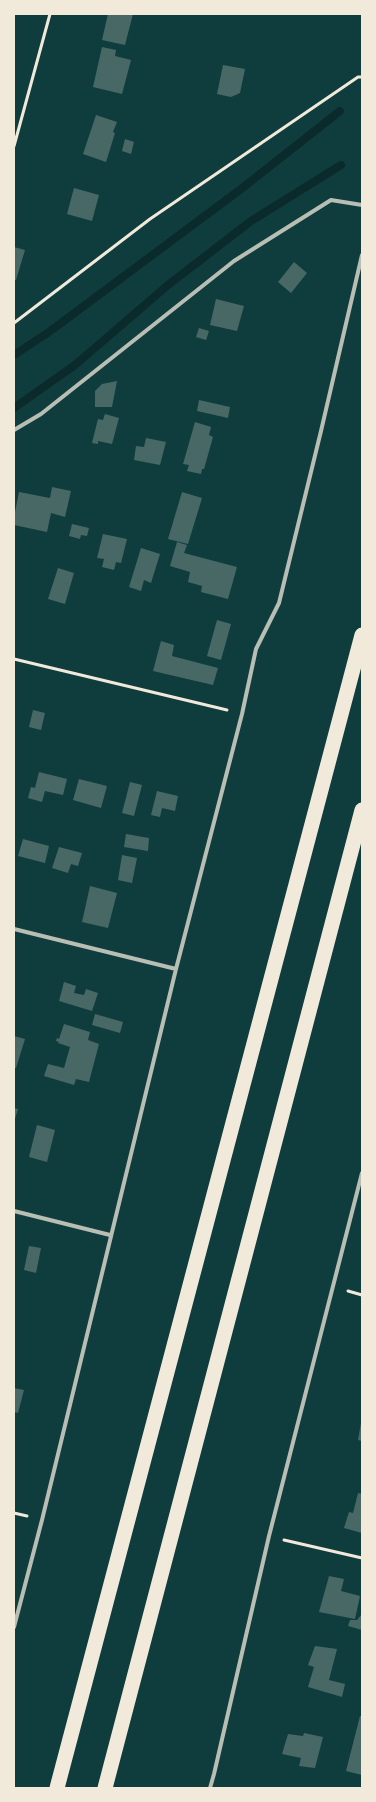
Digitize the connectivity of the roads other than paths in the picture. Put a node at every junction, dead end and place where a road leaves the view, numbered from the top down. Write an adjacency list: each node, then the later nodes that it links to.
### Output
1 (362, 205): 3 (lane)
2 (362, 255): 7 (lane)
3 (14, 430)
4 (362, 635): 12 (highway)
5 (362, 810): 13 (highway)
6 (14, 930): 7 (lane)
7 (176, 969): 10 (lane)
8 (362, 1173): 14 (lane)
9 (14, 1211): 10 (lane)
10 (110, 1235): 11 (lane)
11 (14, 1628)
12 (57, 1788)
13 (105, 1788)
14 (210, 1788)

